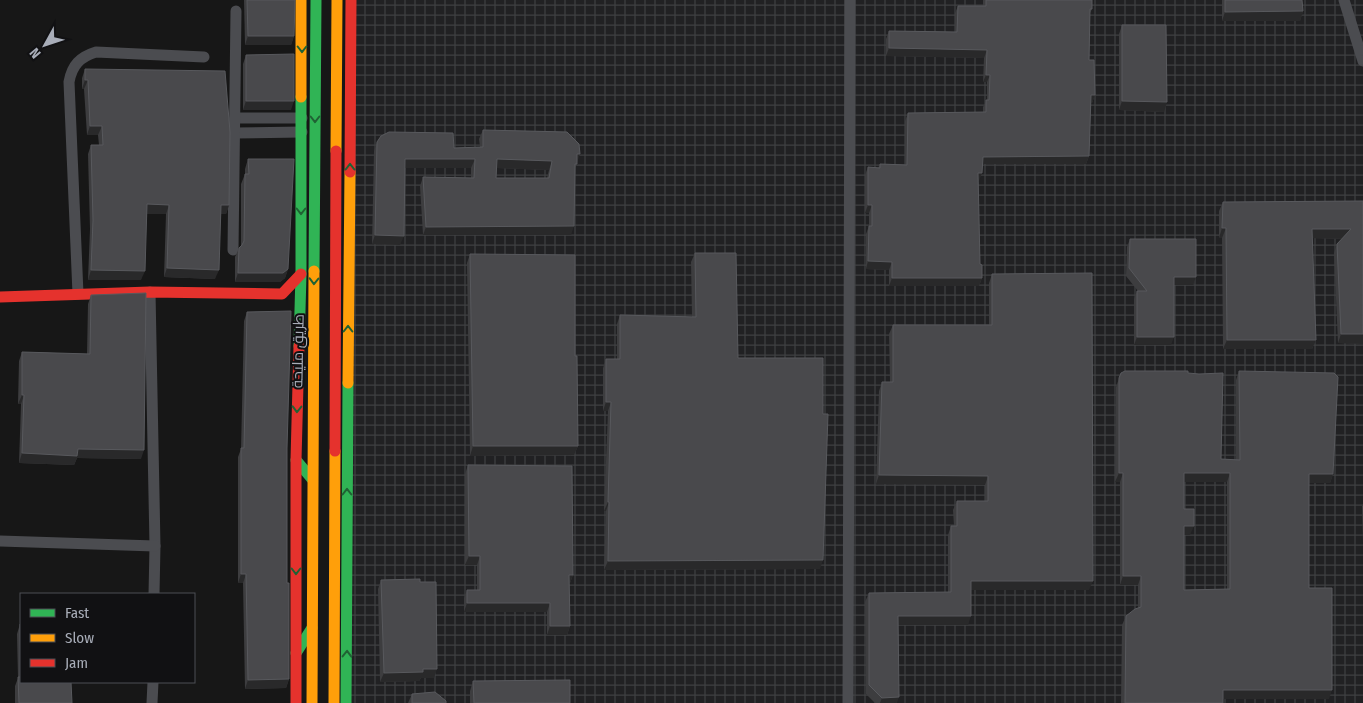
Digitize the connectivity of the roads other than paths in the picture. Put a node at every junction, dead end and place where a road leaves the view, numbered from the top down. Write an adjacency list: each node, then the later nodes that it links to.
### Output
1 (302, 0): 11 (street, one-way to 11)
2 (316, 0): 24 (street, طريق مليحة, one-way to 24)
3 (337, 0): 16 (street)
4 (351, 0): 15 (street, one-way to 4)
5 (850, 0): 36 (street)
6 (1344, 0): 9 (street)
7 (236, 10): 10 (street)
8 (204, 57): 19 (street)
9 (1363, 61)
10 (235, 118): 11 (street); 13 (street)
11 (302, 118): 12 (street)
12 (302, 132): 13 (street); 17 (street, one-way to 17)
13 (235, 133): 14 (street)
14 (233, 250)
15 (349, 250): 16 (street); 35 (street, one-way to 15)
16 (336, 266): 34 (street)
17 (302, 274): 20 (street); 22 (street)
18 (150, 292): 19 (street); 20 (street); 26 (street)
19 (78, 294): 21 (street)
20 (282, 294): 22 (street)
21 (0, 298)
22 (299, 314): 23 (street, one-way to 23)
23 (296, 460): 24 (street); 29 (street, one-way to 29)
24 (312, 480): 28 (street, طريق مليحة)
25 (0, 541): 26 (street)
26 (155, 546): 27 (street)
27 (154, 593)
28 (312, 628): 29 (street); 33 (street, طريق مليحة)
29 (296, 653): 32 (street)
30 (153, 683): 31 (street)
31 (152, 703)
32 (296, 703)
33 (312, 703)
34 (334, 703)
35 (346, 703)
36 (848, 703)

